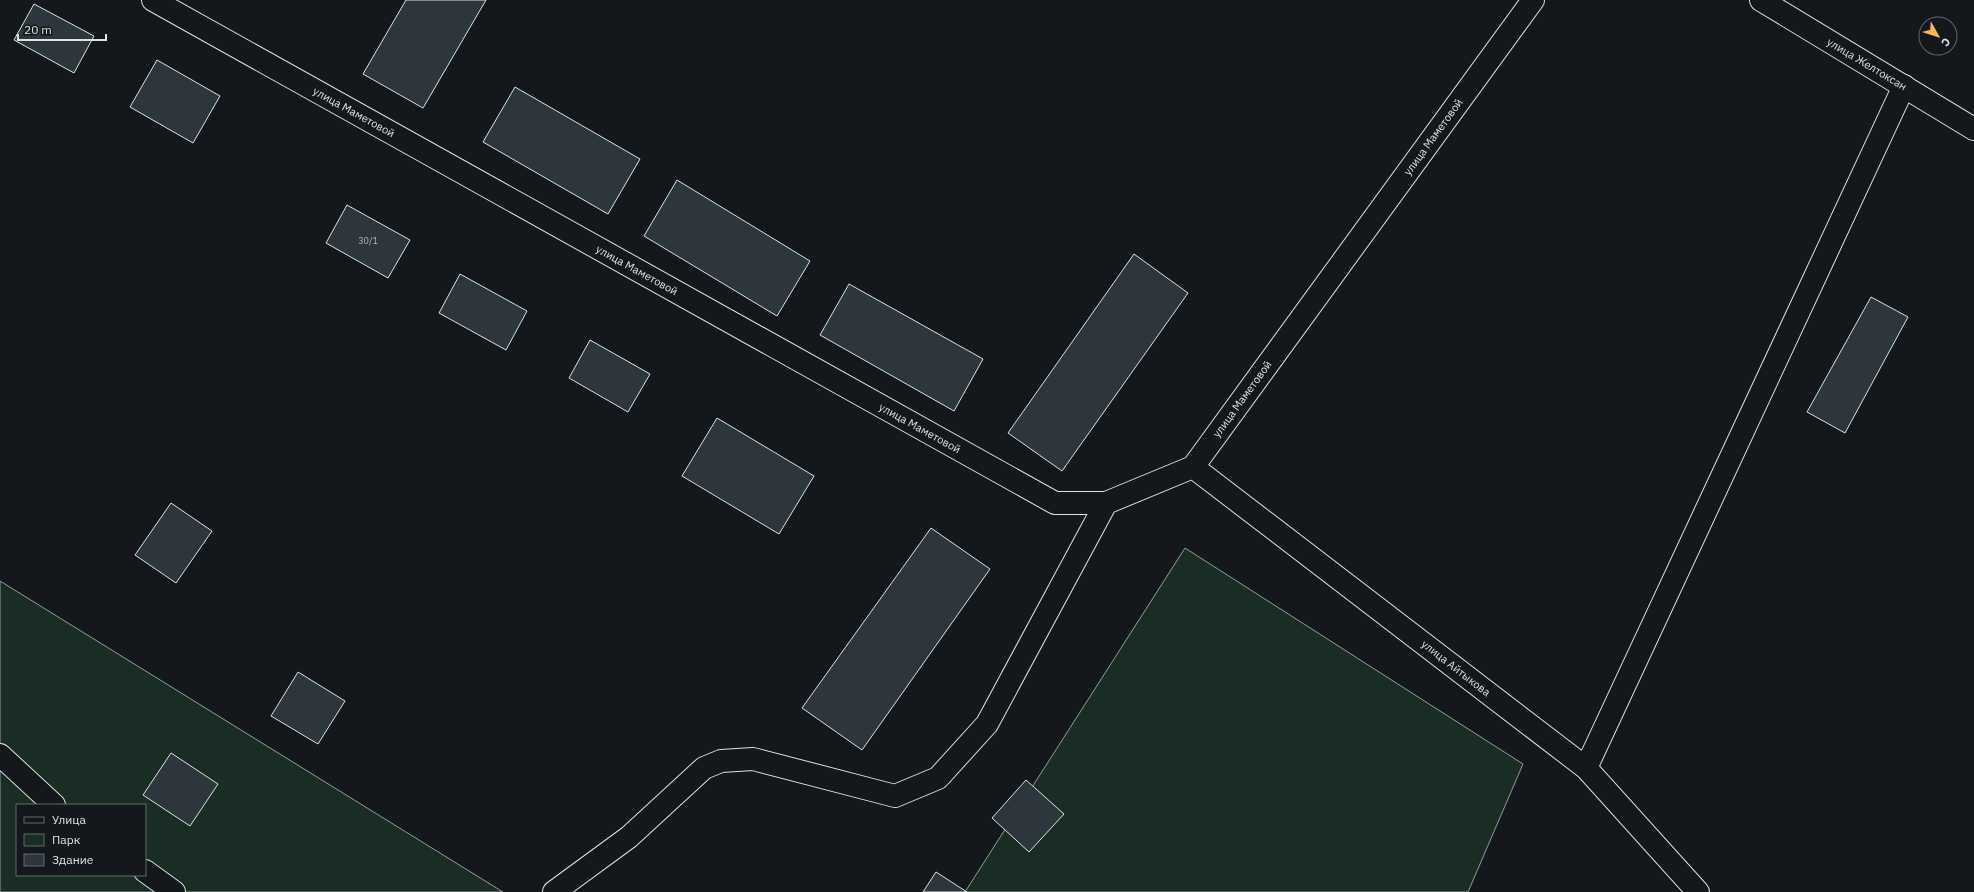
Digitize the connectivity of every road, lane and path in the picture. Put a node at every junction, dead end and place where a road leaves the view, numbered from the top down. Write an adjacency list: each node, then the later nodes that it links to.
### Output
1 (153, 0): 7 (street, улица Маметовой)
2 (1533, 0): 6 (street, улица Маметовой)
3 (1761, 0): 4 (street, улица Желтоксан)
4 (1904, 86): 5 (street, улица Желтоксан); 9 (street)
5 (1974, 129)
6 (1193, 467): 7 (street, улица Маметовой); 9 (street, улица Айтыкова)
7 (1106, 503): 13 (street)
8 (0, 756): 10 (street)
9 (1586, 768): 14 (street, улица Айтыкова)
10 (53, 804)
11 (146, 872): 12 (street)
12 (174, 892)
13 (554, 892)
14 (1698, 892)

